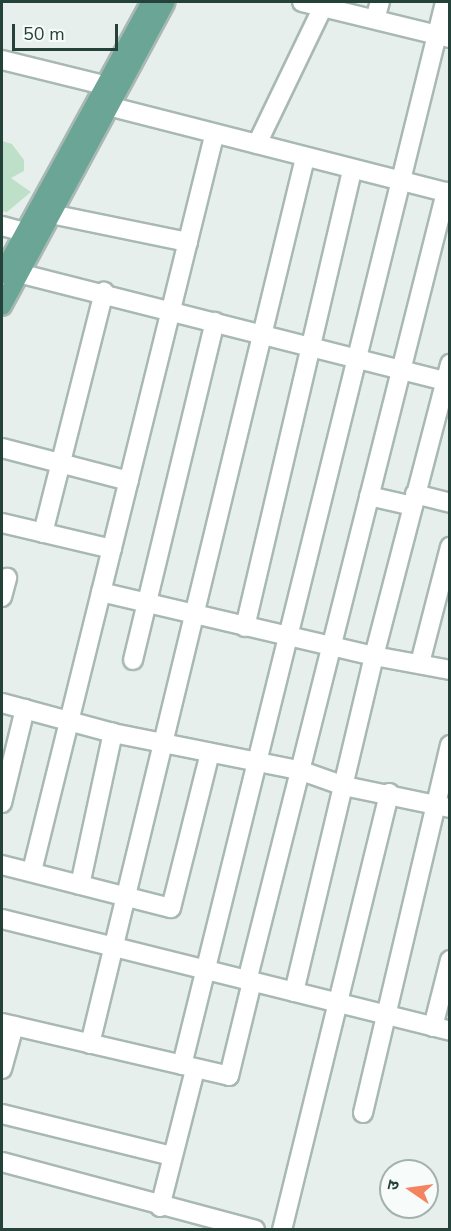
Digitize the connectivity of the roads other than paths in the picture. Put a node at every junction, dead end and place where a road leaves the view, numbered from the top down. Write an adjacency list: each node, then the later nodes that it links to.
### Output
1 (151, 2): 9 (main road)
2 (166, 2): 10 (main road)
3 (302, 2): 5 (street)
4 (445, 2): 7 (street)
5 (322, 7): 6 (street); 12 (street)
6 (378, 10): 7 (street)
7 (443, 36): 15 (street)
8 (2, 60): 9 (street)
9 (104, 85): 19 (main road)
10 (108, 106): 11 (street); 17 (main road)
11 (214, 136): 12 (street); 20 (street)
12 (257, 144): 13 (street)
13 (305, 158): 14 (street); 26 (street)
14 (352, 170): 15 (street); 27 (street)
15 (401, 182): 16 (street); 28 (street)
16 (448, 193): 29 (street)
17 (51, 214): 19 (main road); 20 (street)
18 (2, 226): 19 (street)
19 (33, 234): 21 (main road)
20 (188, 242): 24 (street)
21 (10, 273): 22 (street); 23 (main road)
22 (104, 292): 24 (street); 32 (street)
23 (2, 306)
24 (171, 311): 25 (street); 33 (street)
25 (215, 322): 26 (street); 44 (street)
26 (262, 334): 27 (street); 45 (street)
27 (310, 346): 28 (street); 46 (street)
28 (358, 358): 29 (street); 47 (street)
29 (401, 369): 30 (street); 34 (street)
30 (448, 376): 35 (street)
31 (2, 448): 32 (street)
32 (64, 463): 33 (street); 38 (street)
33 (129, 481): 40 (street)
34 (369, 496): 35 (street); 48 (street)
35 (414, 500): 36 (street); 49 (street)
36 (450, 503)
37 (2, 523): 38 (street)
38 (43, 533): 40 (street)
39 (450, 547): 51 (street)
40 (112, 549): 42 (street)
41 (7, 578): 43 (street)
42 (101, 592): 44 (street); 55 (street)
43 (2, 597)
44 (147, 602): 45 (street); 50 (street)
45 (194, 615): 46 (street); 57 (street)
46 (245, 627): 47 (street)
47 (290, 637): 48 (street); 60 (street)
48 (331, 647): 49 (street); 61 (street)
49 (374, 656): 51 (street); 62 (street)
50 (133, 660)
51 (420, 663): 52 (street)
52 (450, 670)
53 (2, 703): 54 (street)
54 (25, 709): 55 (street); 64 (street)
55 (67, 722): 56 (street); 67 (street)
56 (113, 733): 57 (street); 68 (street)
57 (164, 740): 59 (street); 69 (street)
58 (450, 745): 65 (street)
59 (210, 753): 60 (street); 69 (street)
60 (258, 761): 61 (street); 73 (street)
61 (299, 770): 62 (street); 74 (street)
62 (344, 786): 63 (street); 75 (street)
63 (389, 793): 65 (street); 76 (street)
64 (2, 803)
65 (442, 806): 77 (street)
66 (2, 865): 67 (street)
67 (32, 871): 68 (street)
68 (80, 885): 69 (street)
69 (126, 895): 71 (street)
70 (2, 919): 71 (street)
71 (113, 947): 73 (street); 80 (street)
72 (450, 960): 79 (street)
73 (205, 970): 74 (street); 81 (street)
74 (250, 981): 75 (street); 81 (street)
75 (294, 992): 76 (street)
76 (340, 1004): 77 (street); 89 (street)
77 (386, 1016): 79 (street); 83 (street)
78 (8, 1025): 80 (street); 82 (street)
79 (441, 1029)
80 (90, 1044): 81 (street)
81 (189, 1068): 85 (street)
82 (2, 1069)
83 (363, 1113)
84 (2, 1114): 85 (street)
85 (172, 1156): 87 (street)
86 (2, 1163): 87 (street)
87 (160, 1207): 88 (street)
88 (255, 1230)
89 (282, 1230)

